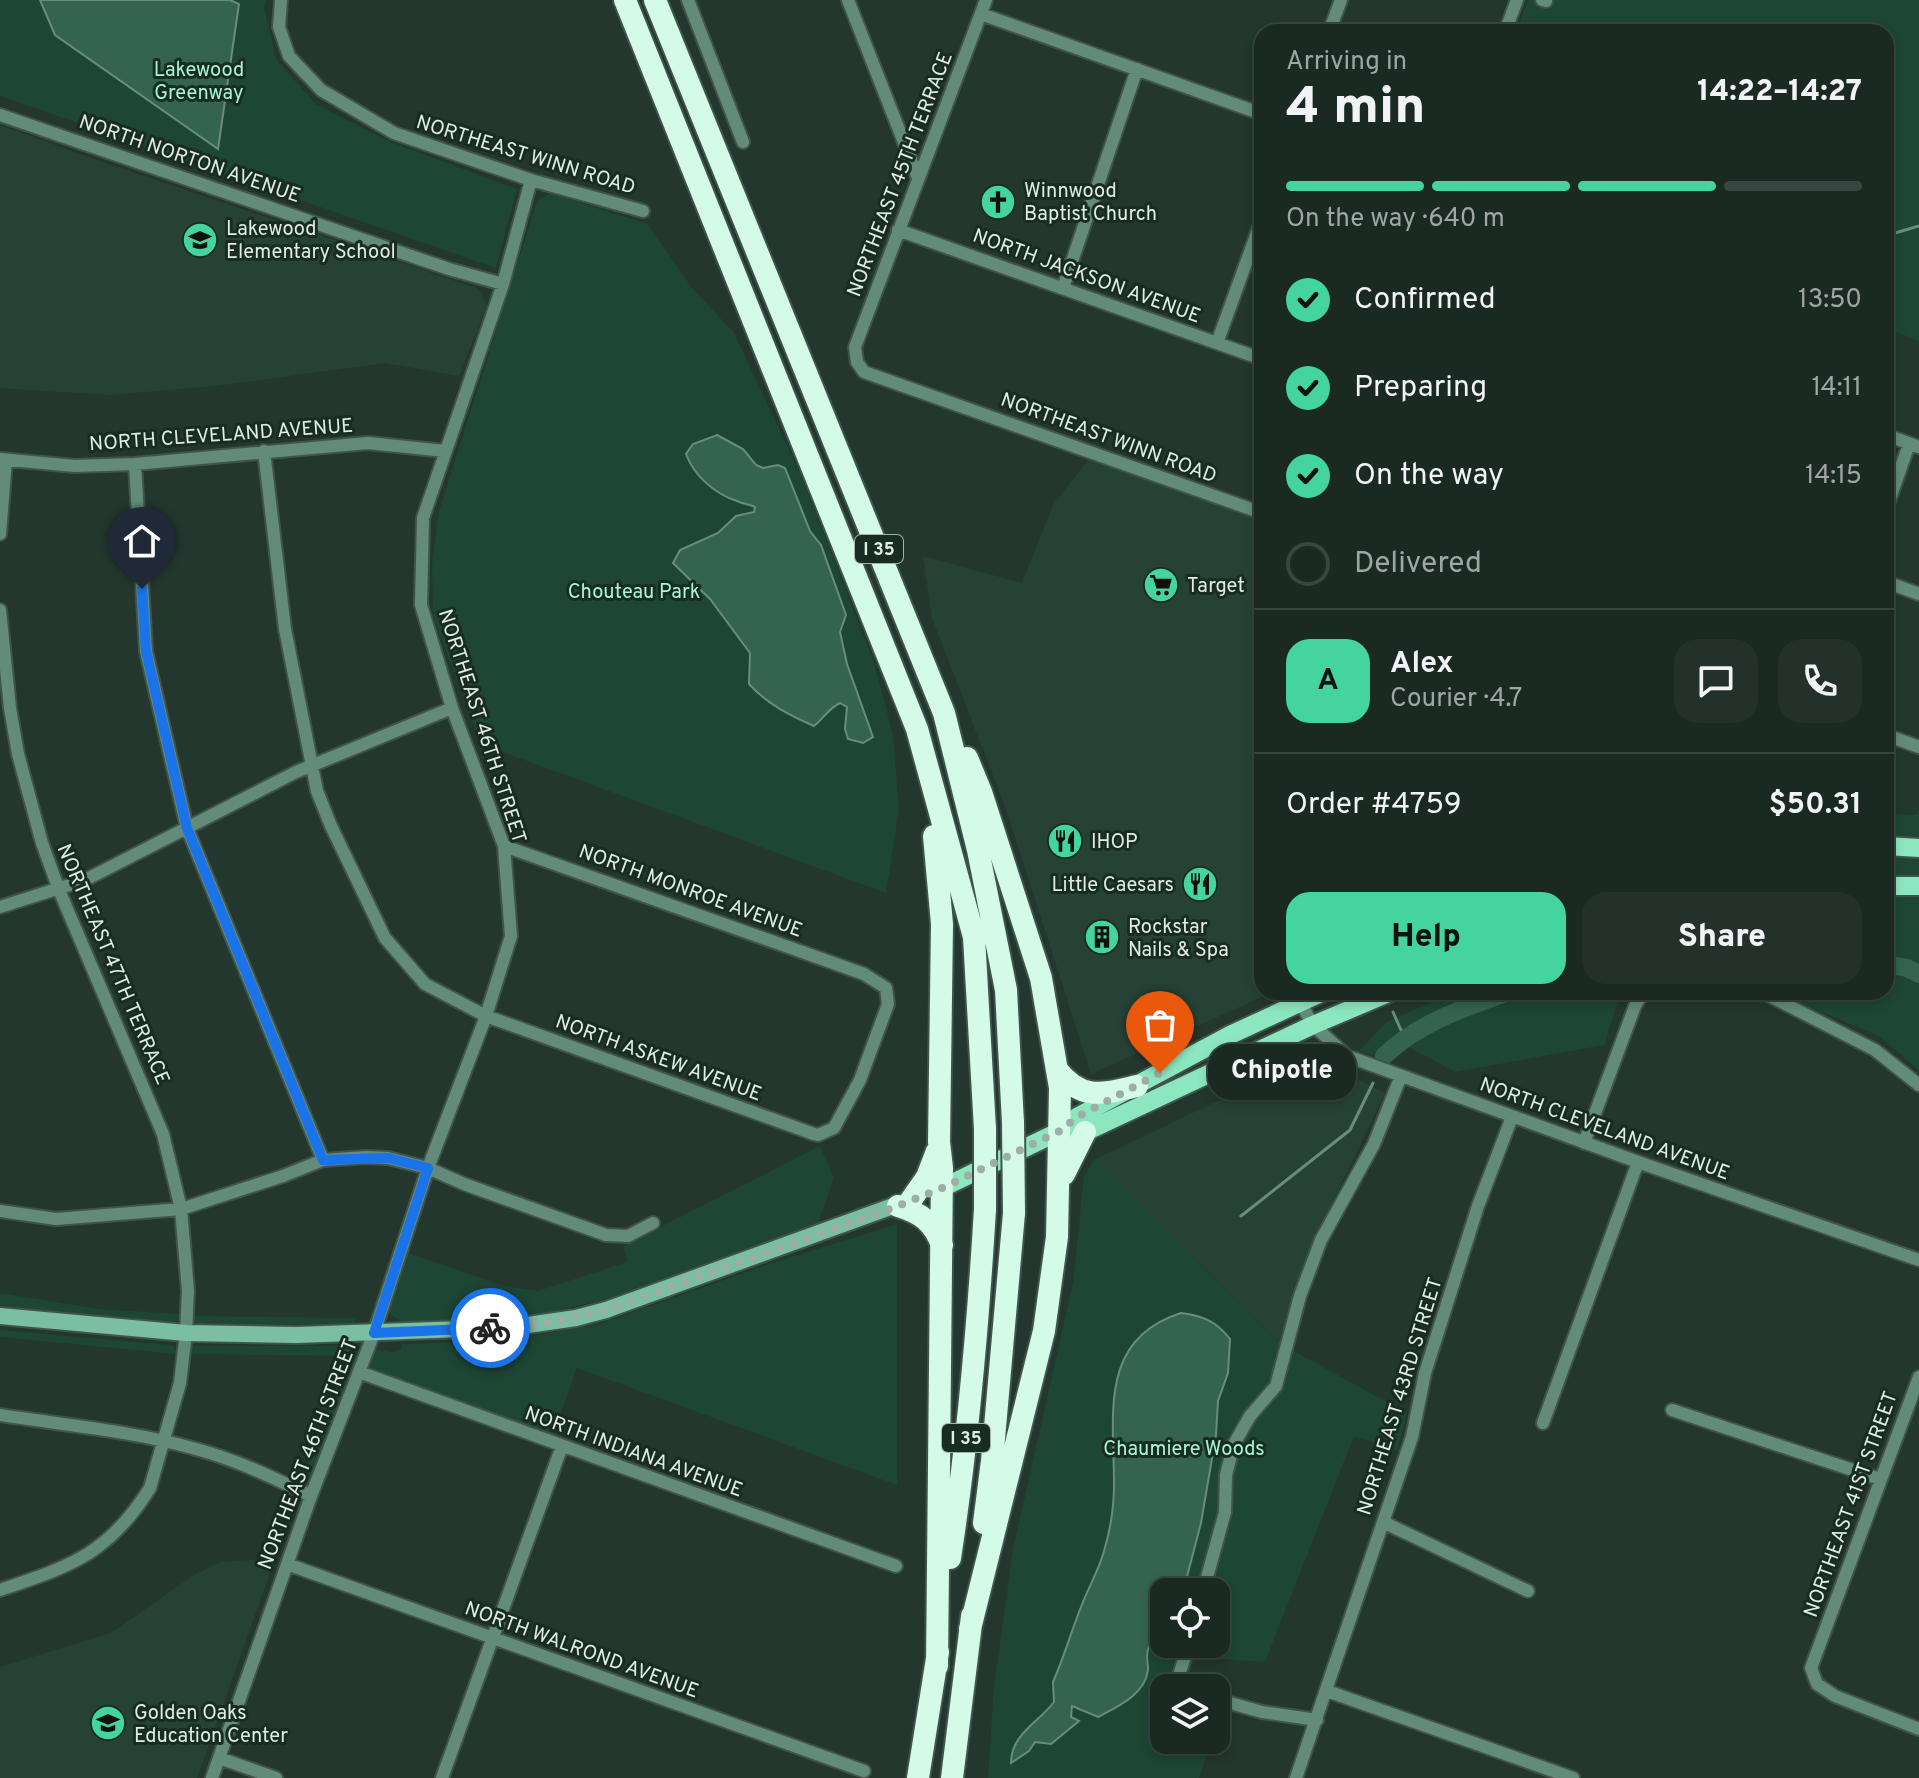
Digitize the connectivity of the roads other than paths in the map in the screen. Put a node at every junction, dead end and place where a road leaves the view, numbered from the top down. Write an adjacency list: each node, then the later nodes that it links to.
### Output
1 (281, 0): 17 (street, NORTHEAST WINN ROAD)
2 (625, 0): 40 (highway, I 35)
3 (655, 0): 39 (highway, I 35)
4 (688, 0): 15 (street)
5 (848, 0): 16 (street)
6 (986, 0): 9 (street, NORTHEAST 45TH TERRACE)
7 (1341, 0): 10 (street)
8 (1517, 0): 11 (street)
9 (981, 14): 12 (street); 16 (street, NORTHEAST 45TH TERRACE)
10 (1332, 24)
11 (1508, 24)
12 (1137, 69): 13 (street); 22 (street)
13 (1254, 111)
14 (0, 115): 21 (street, NORTH NORTON AVENUE)
15 (743, 142)
16 (918, 178): 19 (street, NORTHEAST 45TH TERRACE)
17 (531, 180): 18 (street, NORTHEAST WINN ROAD); 21 (street, NORTHEAST 46TH STREET)
18 (643, 211)
19 (898, 230): 22 (street, NORTH JACKSON AVENUE); 25 (street, NORTHEAST 45TH TERRACE)
20 (1254, 241): 23 (street)
21 (503, 284): 29 (street, NORTHEAST 46TH STREET)
22 (1063, 288): 23 (street, NORTH JACKSON AVENUE)
23 (1217, 343): 24 (street, NORTH JACKSON AVENUE)
24 (1254, 356)
25 (857, 362): 33 (street, NORTHEAST WINN ROAD)
26 (1894, 438): 27 (street)
27 (1914, 445): 32 (street)
28 (264, 451): 29 (street, NORTH CLEVELAND AVENUE); 31 (street, NORTH CLEVELAND AVENUE); 43 (street, NORTH ASKEW AVENUE)
29 (445, 451): 38 (street, NORTHEAST 46TH STREET)
30 (3, 459): 31 (street, NORTH CLEVELAND AVENUE); 34 (street)
31 (135, 464): 44 (street)
32 (1894, 491)
33 (1254, 510)
34 (0, 534)
35 (1894, 585): 36 (street)
36 (1919, 594)
37 (0, 610): 50 (street, NORTHEAST 47TH TERRACE)
38 (452, 708): 43 (street); 45 (street, NORTHEAST 46TH STREET)
39 (944, 713): 59 (highway); 99 (highway, I 35, bridge)
40 (917, 729): 67 (highway); 101 (highway, I 35, bridge)
41 (1894, 738): 42 (street)
42 (1919, 747)
43 (312, 765): 44 (street); 57 (street, NORTH ASKEW AVENUE)
44 (187, 828): 50 (street); 69 (street)
45 (504, 846): 57 (street, NORTHEAST 46TH STREET); 66 (street, NORTH MONROE AVENUE)
46 (1894, 846): 47 (main road)
47 (1919, 848)
48 (1894, 886): 49 (main road)
49 (1919, 886)
50 (59, 890): 51 (street); 76 (street, NORTHEAST 47TH TERRACE)
51 (0, 907)
52 (1305, 1000): 56 (main road)
53 (1372, 1000): 58 (main road)
54 (1639, 1000): 68 (street)
55 (1776, 1000): 61 (street)
56 (1300, 1002): 58 (street, NORTH CLEVELAND AVENUE); 62 (main road)
57 (486, 1016): 66 (street, NORTH ASKEW AVENUE); 71 (street, NORTHEAST 46TH STREET)
58 (1313, 1025): 60 (street, NORTH CLEVELAND AVENUE); 65 (main road)
59 (1057, 1070): 62 (highway); 64 (highway)
60 (1401, 1076): 63 (street, NORTH CLEVELAND AVENUE); 96 (street)
61 (1919, 1085)
62 (1137, 1086): 64 (main road)
63 (1512, 1117): 68 (street, NORTH CLEVELAND AVENUE); 93 (street, NORTHEAST 43RD STREET)
64 (1060, 1131): 65 (main road); 72 (main road); 73 (highway)
65 (1085, 1132): 73 (highway)
66 (818, 1135)
67 (939, 1142): 72 (highway); 75 (highway)
68 (1584, 1143): 70 (street, NORTH CLEVELAND AVENUE)
69 (323, 1160): 71 (street); 76 (street)
70 (1638, 1162): 80 (street, NORTH CLEVELAND AVENUE); 88 (street)
71 (428, 1168): 78 (street); 83 (street, NORTHEAST 46TH STREET)
72 (942, 1188): 75 (main road); 79 (highway)
73 (1059, 1191): 99 (highway)
74 (0, 1197): 77 (street)
75 (904, 1203): 79 (highway); 83 (main road)
76 (181, 1209): 77 (street); 82 (street, NORTHEAST 47TH TERRACE)
77 (0, 1211)
78 (653, 1223)
79 (942, 1246): 101 (highway)
80 (1919, 1260)
81 (0, 1316): 82 (main road)
82 (186, 1333): 83 (main road); 89 (street, NORTHEAST 47TH TERRACE)
83 (374, 1333): 84 (street, NORTHEAST 46TH STREET)
84 (359, 1372): 90 (street, NORTH INDIANA AVENUE); 92 (street, NORTHEAST 46TH STREET)
85 (1919, 1377): 91 (street, NORTHEAST 41ST STREET)
86 (1672, 1410): 91 (street)
87 (0, 1415): 89 (street)
88 (1543, 1423)
89 (163, 1440): 92 (street); 97 (street, NORTHEAST 47TH TERRACE)
90 (562, 1446): 95 (street, NORTH INDIANA AVENUE); 100 (street)
91 (1880, 1479): 105 (street, NORTHEAST 41ST STREET)
92 (311, 1496): 94 (street, NORTHEAST 46TH STREET)
93 (1383, 1522): 98 (street); 102 (street, NORTHEAST 43RD STREET)
94 (287, 1564): 100 (street, NORTH WALROND AVENUE); 106 (street, NORTHEAST 46TH STREET)
95 (896, 1566)
96 (1207, 1578)
97 (0, 1590)
98 (1528, 1591)
99 (970, 1629): 112 (highway, I 35)
100 (493, 1638): 107 (street, NORTH WALROND AVENUE); 110 (street)
101 (937, 1666): 111 (highway, I 35)
102 (1327, 1691): 104 (street, NORTHEAST 43RD STREET); 114 (street)
103 (1230, 1703): 104 (street)
104 (1317, 1720): 113 (street, NORTHEAST 43RD STREET)
105 (1919, 1729)
106 (219, 1758): 108 (street, NORTHEAST 46TH STREET); 109 (street)
107 (864, 1771)
108 (212, 1778)
109 (276, 1778)
110 (442, 1778)
111 (918, 1778)
112 (952, 1778)
113 (1296, 1778)
114 (1573, 1778)

